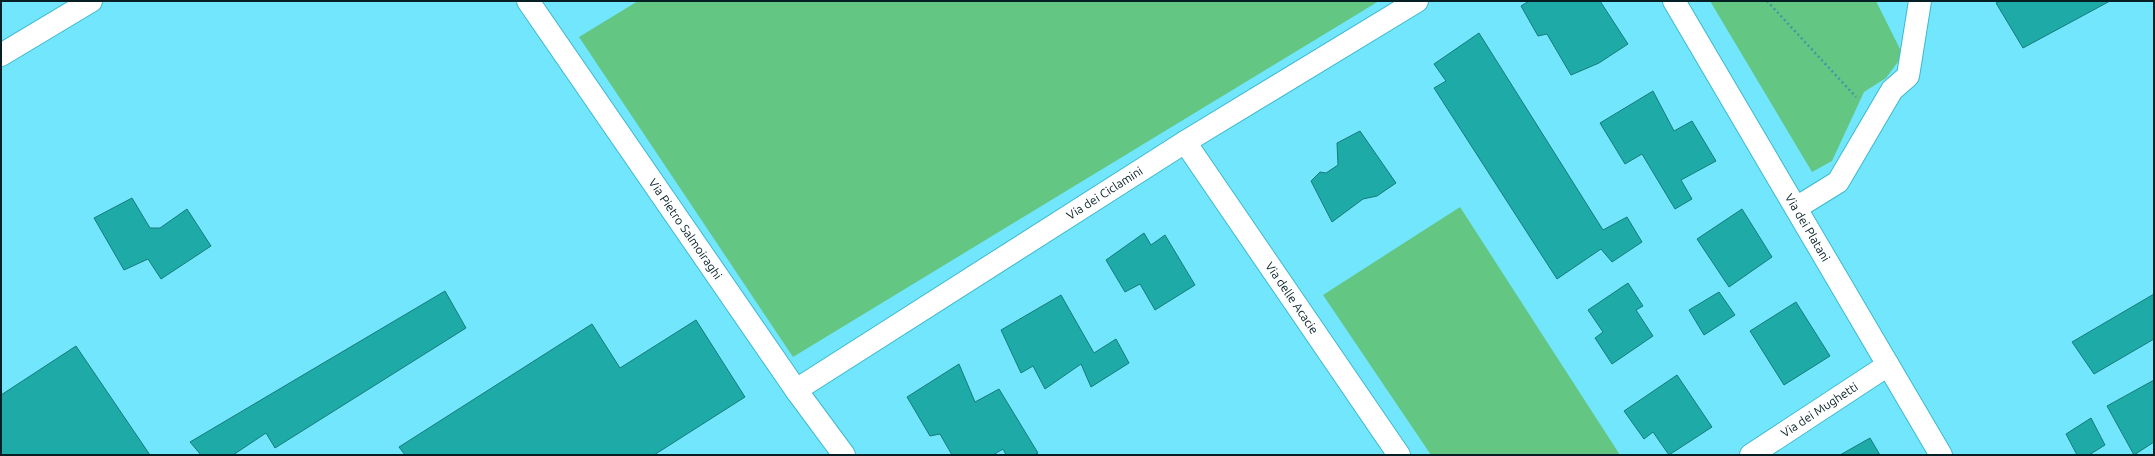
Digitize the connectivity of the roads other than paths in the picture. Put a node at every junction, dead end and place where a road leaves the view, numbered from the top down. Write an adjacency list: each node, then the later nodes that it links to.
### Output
1 (91, 1): 6 (street)
2 (528, 1): 10 (street, Via Pietro Salmoiraghi)
3 (1417, 1): 7 (street, Via dei Ciclamini)
4 (1674, 1): 8 (street, Via dei Platani)
5 (1920, 1): 8 (street)
6 (1, 55)
7 (1185, 142): 10 (street, Via dei Ciclamini); 12 (street, Via delle Acacie)
8 (1796, 208): 9 (street, Via dei Platani)
9 (1888, 365): 13 (street, Via dei Mughetti); 14 (street, Via dei Platani)
10 (796, 390): 11 (street, Via Pietro Salmoiraghi)
11 (844, 455)
12 (1399, 455)
13 (1751, 455)
14 (1941, 455)

